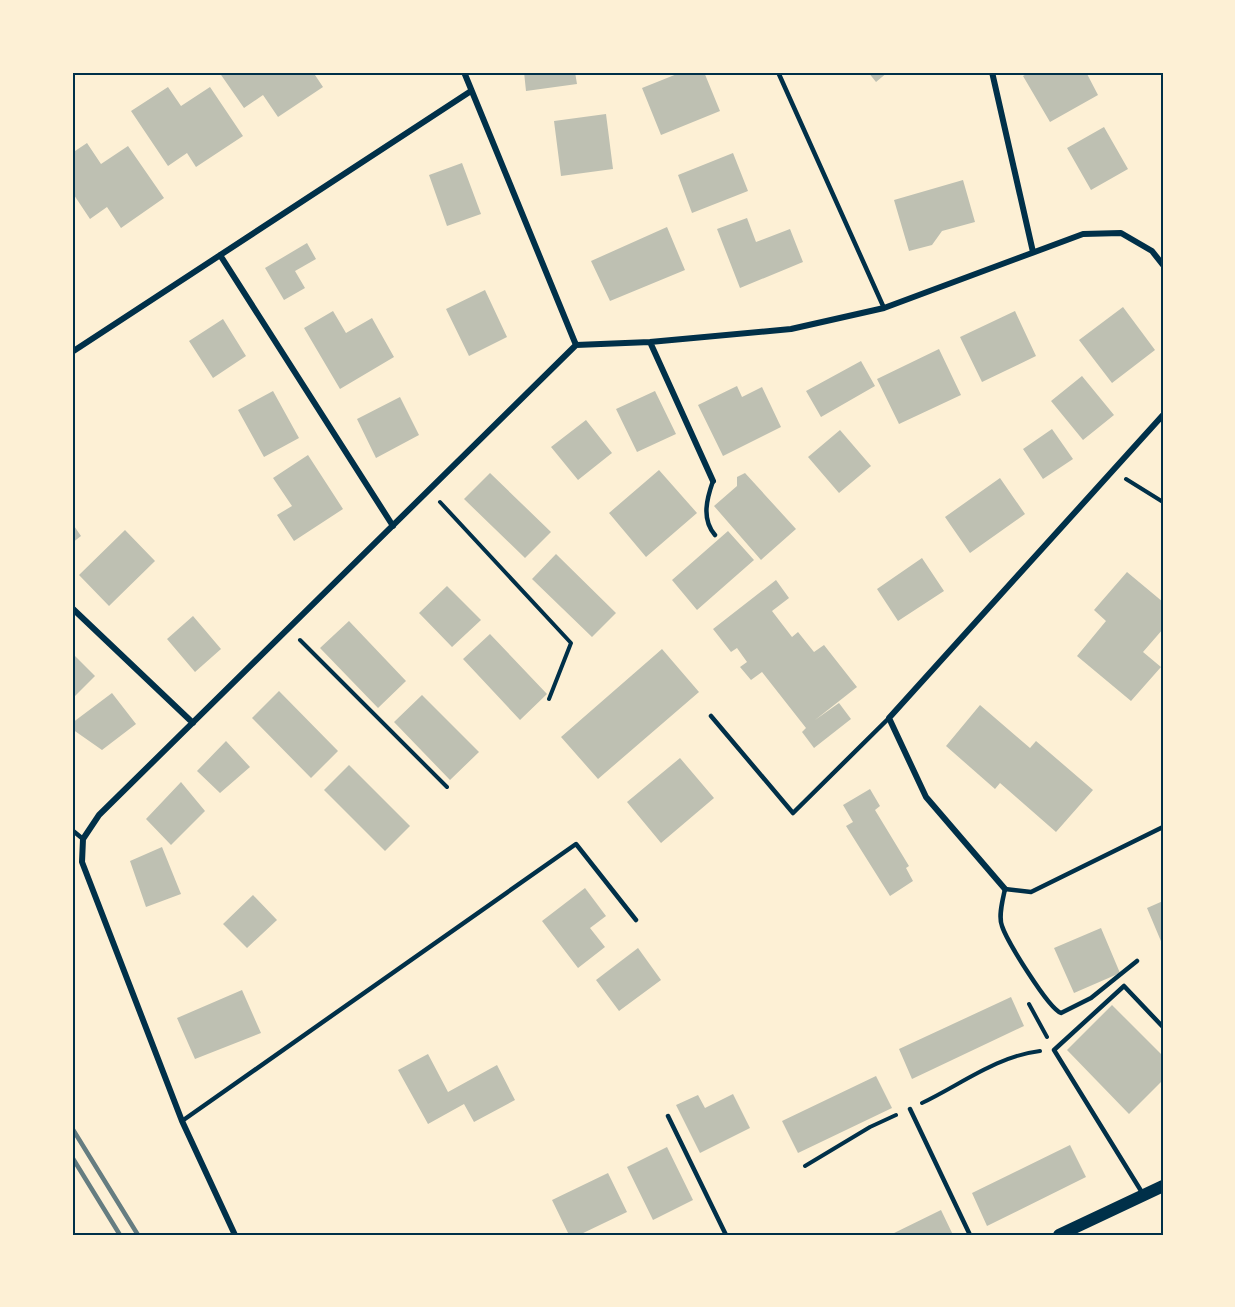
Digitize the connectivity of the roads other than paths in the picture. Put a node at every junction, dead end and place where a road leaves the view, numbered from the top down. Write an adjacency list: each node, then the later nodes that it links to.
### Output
1 (464, 72): 4 (street)
2 (778, 72): 8 (lane)
3 (992, 72): 5 (street)
4 (471, 91): 6 (street); 10 (street)
5 (1033, 252): 7 (street); 8 (street)
6 (220, 255): 11 (street); 14 (street)
7 (1163, 265)
8 (884, 308): 9 (street)
9 (650, 342): 10 (street); 13 (street)
10 (576, 345): 14 (street)
11 (72, 352)
12 (1163, 415): 18 (street)
13 (713, 481): 15 (lane)
14 (393, 526): 19 (street)
15 (714, 535)
16 (72, 608): 19 (street)
17 (711, 716): 18 (lane)
18 (889, 718): 23 (street)
19 (193, 723): 22 (street)
20 (1163, 827): 23 (lane)
21 (72, 830): 22 (lane)
22 (83, 838): 29 (street)
23 (1005, 889): 25 (lane)
24 (636, 920): 29 (lane)
25 (1137, 961)
26 (1162, 1026): 31 (lane)
27 (910, 1109): 35 (lane)
28 (668, 1116): 34 (lane)
29 (182, 1120): 33 (street)
30 (1163, 1186): 31 (main road)
31 (1143, 1194): 32 (main road)
32 (1063, 1234)
33 (235, 1235)
34 (726, 1235)
35 (970, 1235)

